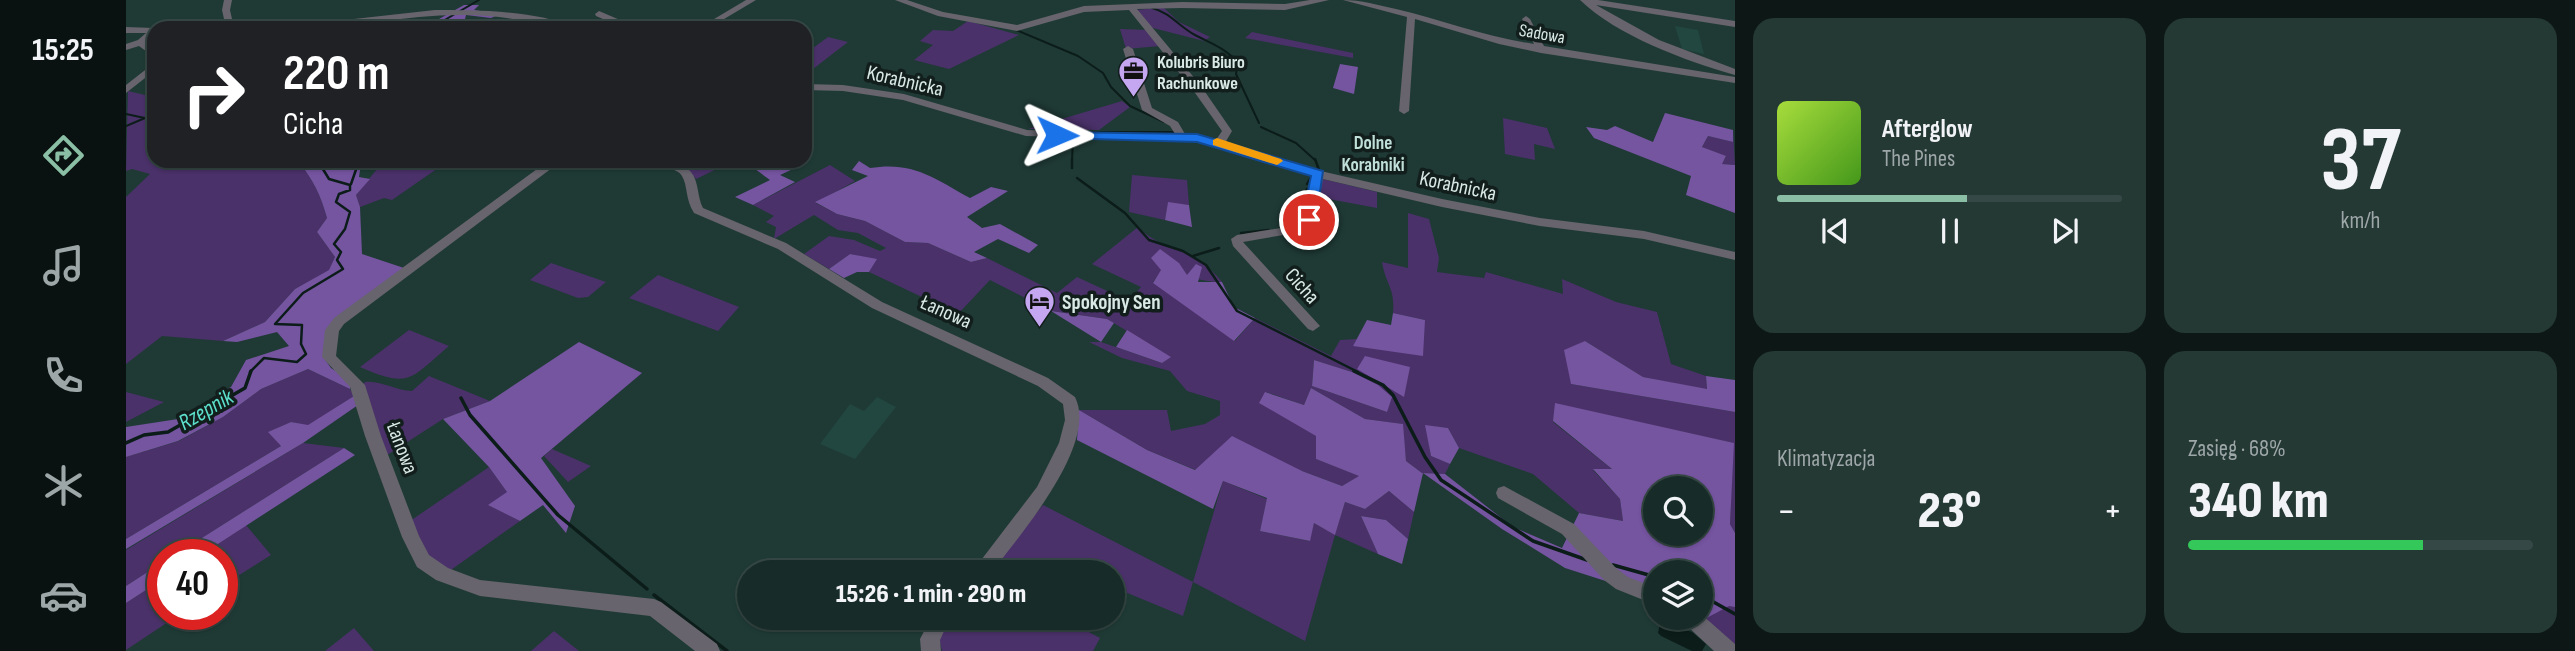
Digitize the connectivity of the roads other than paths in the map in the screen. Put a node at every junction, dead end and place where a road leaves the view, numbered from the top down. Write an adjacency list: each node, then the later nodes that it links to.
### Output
1 (228, 0): 13 (street)
2 (752, 0): 17 (street)
3 (899, 0): 9 (street)
4 (1325, 0): 8 (street)
5 (1347, 0): 7 (street, Sadowa)
6 (1584, 0): 18 (street); 28 (street)
7 (1381, 3): 11 (street, Sadowa)
8 (1259, 4): 9 (street)
9 (1131, 7): 34 (street)
10 (598, 13): 16 (street)
11 (1411, 16): 26 (street, Sadowa); 32 (street)
12 (1526, 19): 26 (street)
13 (228, 21)
14 (331, 21): 15 (street)
15 (553, 21)
16 (616, 21)
17 (715, 21)
18 (1735, 24)
19 (126, 30): 20 (street)
20 (147, 31)
21 (147, 37): 22 (street)
22 (141, 42): 23 (street); 24 (street)
23 (126, 47)
24 (147, 48)
25 (1128, 49): 33 (street)
26 (1541, 50): 29 (street, Sadowa)
27 (147, 72): 31 (street)
28 (1735, 72)
29 (1735, 79)
30 (812, 86): 33 (street, Korabnicka)
31 (126, 90)
32 (1404, 111)
33 (1181, 136): 34 (street, Korabnicka)
34 (1220, 143): 37 (street, Korabnicka)
35 (546, 168): 45 (street, Łanowa)
36 (676, 168): 41 (street, Łanowa)
37 (1318, 174): 38 (street, Korabnicka); 39 (street, Cicha)
38 (1735, 256)
39 (1313, 326)
40 (1504, 493): 42 (street)
41 (990, 560)
42 (1643, 591)
43 (935, 630): 46 (street)
44 (1705, 630): 47 (street)
45 (710, 651)
46 (931, 651)
47 (1728, 651)

